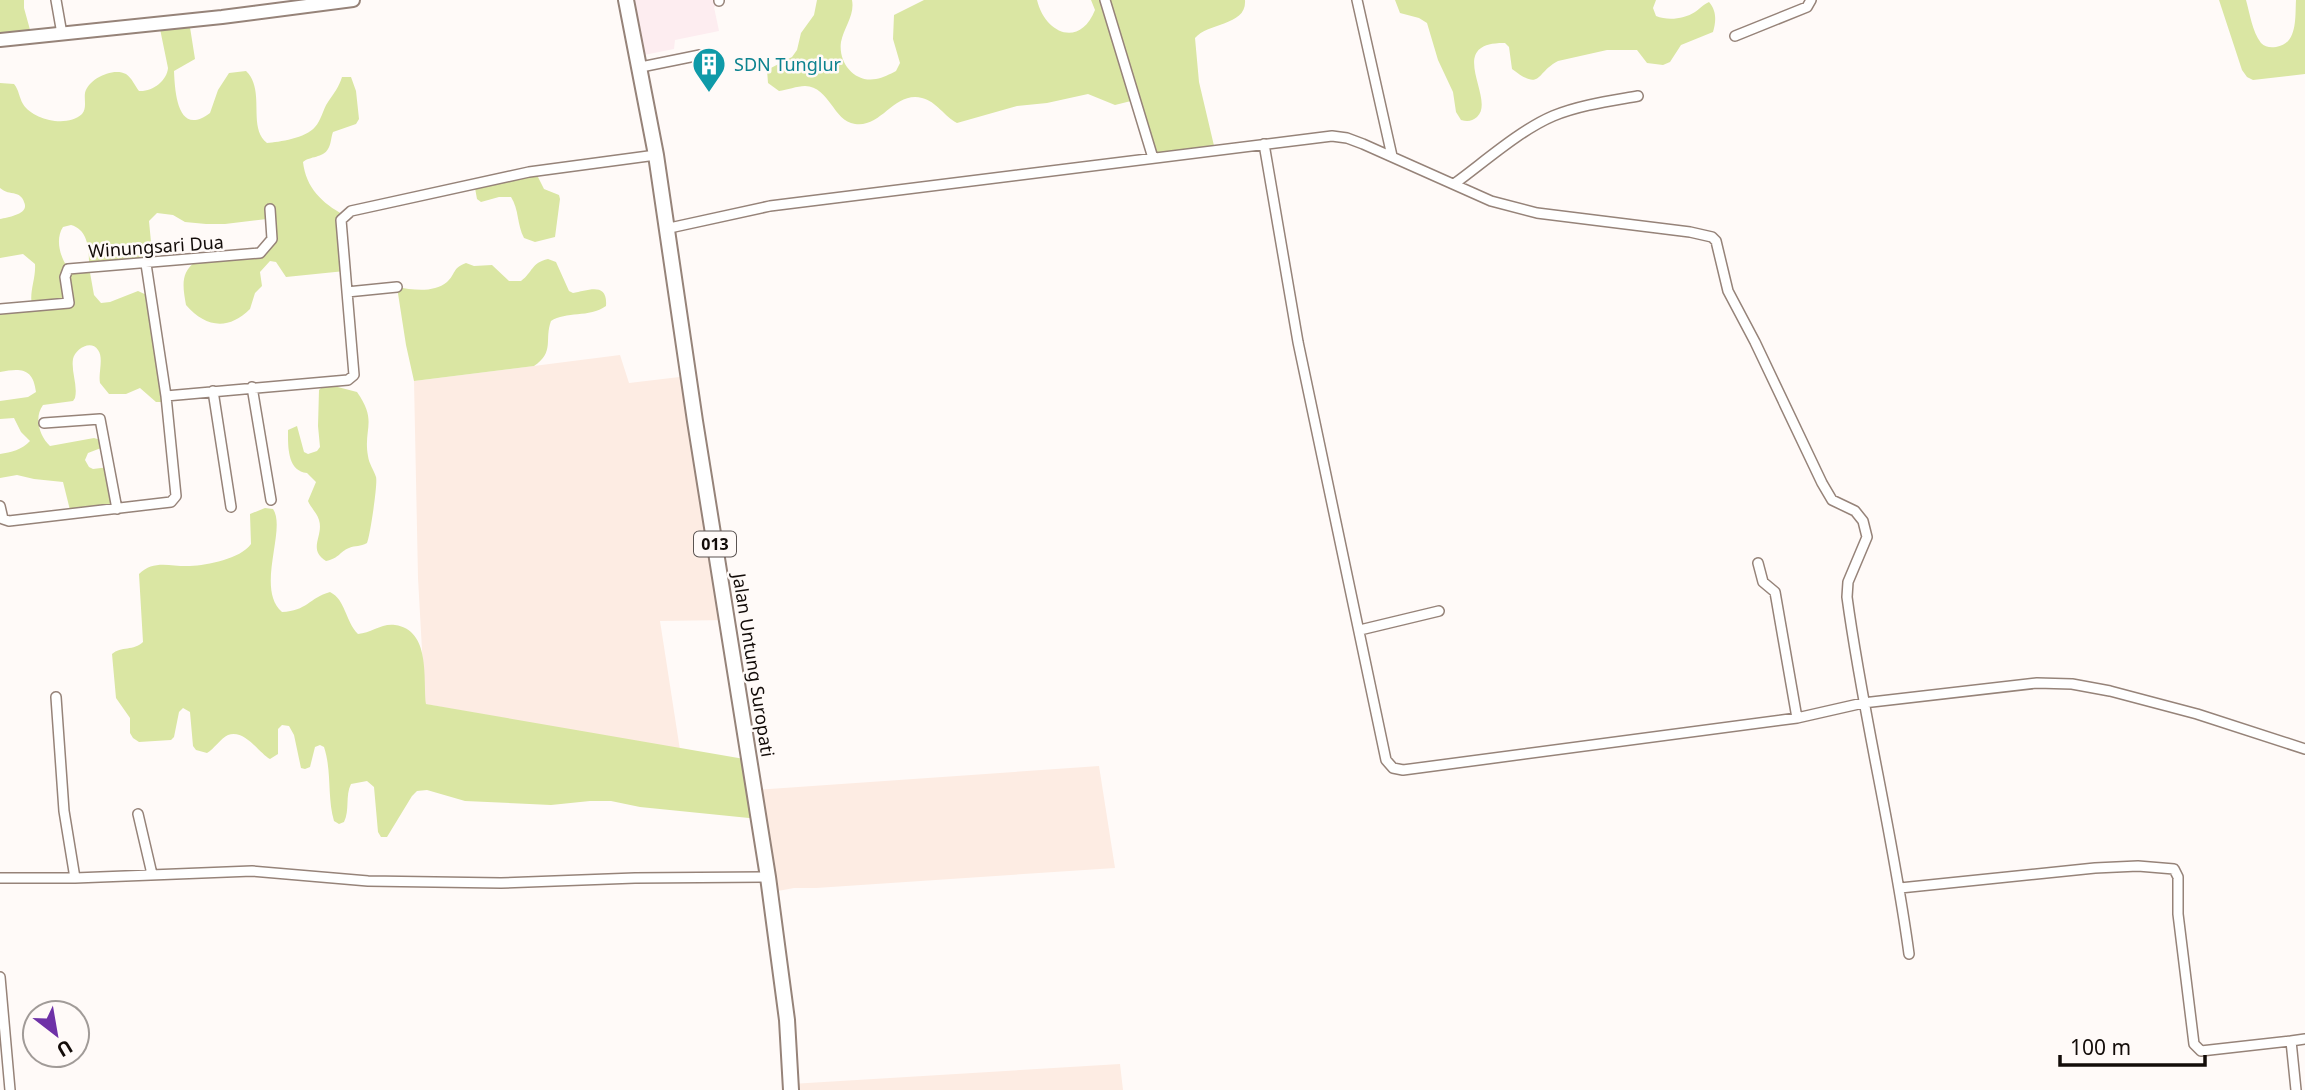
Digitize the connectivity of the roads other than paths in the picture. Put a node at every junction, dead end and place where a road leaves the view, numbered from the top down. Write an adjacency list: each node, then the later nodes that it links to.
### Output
1 (56, 0): 7 (street)
2 (353, 0): 7 (street)
3 (626, 0): 11 (main road, Jalan Untung Suropati / 013)
4 (1105, 0): 16 (street)
5 (1357, 0): 15 (street)
6 (1811, 0): 8 (street)
7 (62, 34): 9 (street)
8 (1735, 36)
9 (0, 40)
10 (700, 55): 11 (street)
11 (641, 67): 14 (main road, Jalan Untung Suropati / 013)
12 (1638, 96): 17 (street)
13 (1264, 144): 15 (street); 16 (street); 34 (street)
14 (656, 155): 19 (main road, Jalan Untung Suropati / 013); 22 (street)
15 (1392, 156): 17 (street)
16 (1153, 158): 19 (street)
17 (1454, 184): 36 (street)
18 (270, 209): 20 (street, Winungsari Dua)
19 (666, 229): 41 (main road, Jalan Untung Suropati / 013)
20 (146, 264): 23 (street, Winungsari Dua); 26 (street)
21 (397, 287): 22 (street)
22 (347, 292): 24 (street)
23 (0, 309)
24 (252, 387): 25 (street); 28 (street)
25 (213, 391): 26 (street); 30 (street)
26 (166, 396): 31 (street)
27 (44, 423): 31 (street)
28 (271, 499)
29 (0, 506): 31 (street)
30 (231, 507)
31 (117, 509)
32 (1758, 563): 37 (street)
33 (1439, 611): 34 (street)
34 (1360, 630): 37 (street)
35 (56, 697): 43 (street)
36 (1863, 702): 37 (street); 38 (street); 44 (street)
37 (1797, 718)
38 (2305, 749)
39 (138, 814): 40 (street)
40 (152, 874): 41 (street); 43 (street)
41 (768, 877): 50 (main road, Jalan Untung Suropati / 013)
42 (0, 878): 43 (street)
43 (75, 878)
44 (1900, 888): 45 (street); 48 (street)
45 (1909, 954)
46 (0, 977): 49 (street)
47 (2305, 1039): 48 (street)
48 (2291, 1041): 51 (street)
49 (10, 1090)
50 (791, 1090)
51 (2297, 1090)

